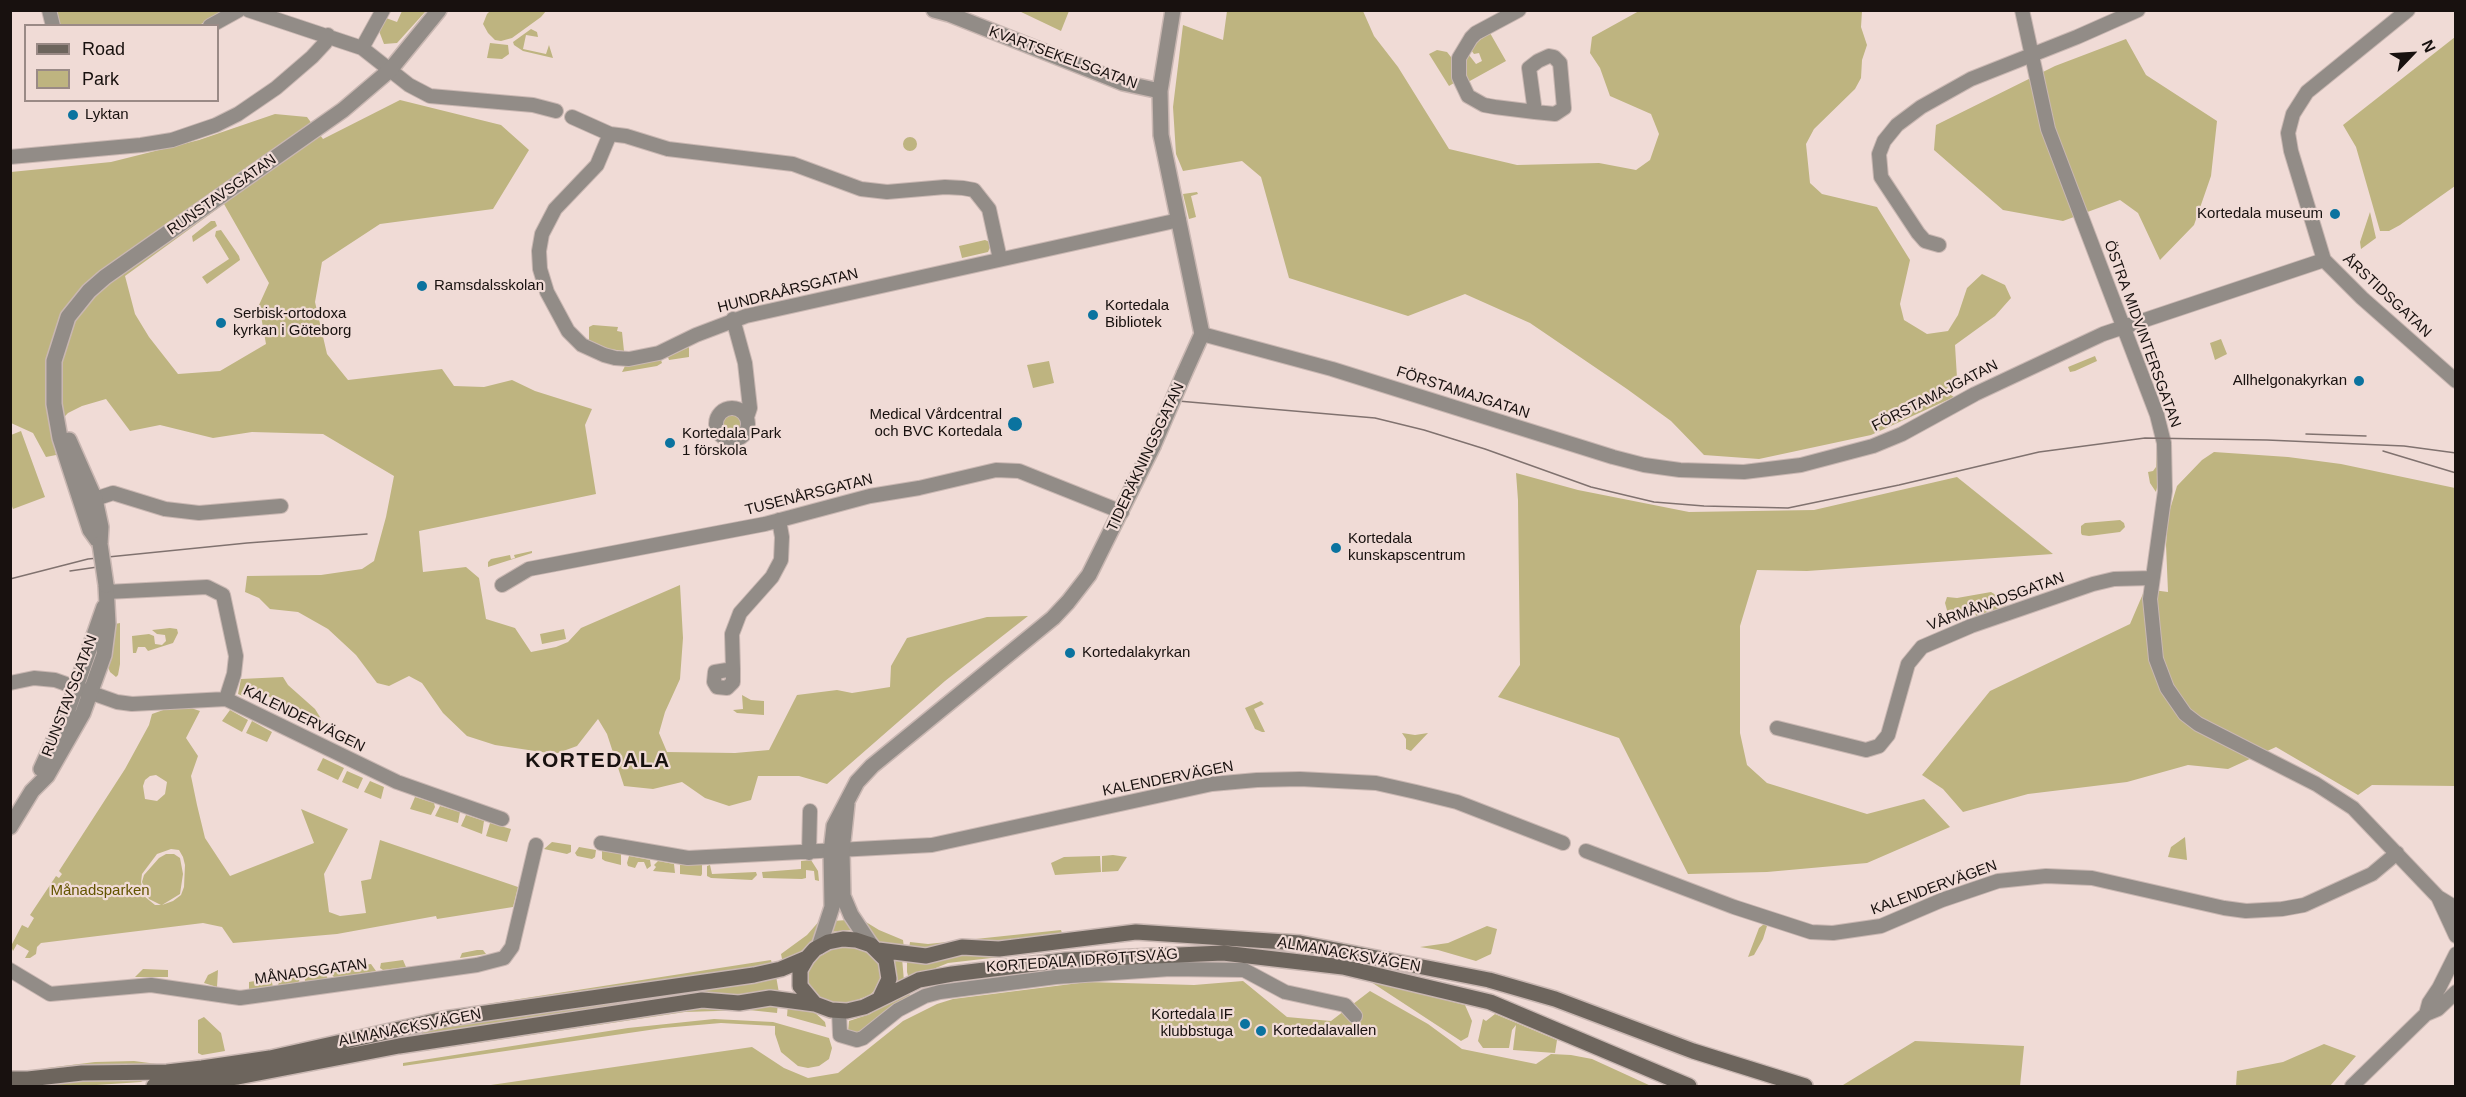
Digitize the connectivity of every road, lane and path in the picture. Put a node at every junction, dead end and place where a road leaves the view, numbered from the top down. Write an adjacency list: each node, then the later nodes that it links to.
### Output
1 (239, 10): 11 (street)
2 (248, 10): 12 (street)
3 (383, 10): 13 (street)
4 (439, 10): 15 (street, RUNSTAVSGATAN)
5 (934, 10): 16 (street, KVARTSEKELSGATAN)
6 (1173, 10): 16 (street)
7 (1519, 10): 18 (street)
8 (2022, 10): 14 (street, ÖSTRA MIDVINTERSGATAN)
9 (2138, 10): 14 (street)
10 (2408, 10): 25 (street)
11 (214, 24)
12 (327, 35): 13 (street); 21 (street)
13 (362, 48): 15 (street)
14 (2031, 54): 23 (street); 27 (street, ÖSTRA MIDVINTERSGATAN)
15 (390, 70): 17 (street); 31 (street, RUNSTAVSGATAN)
16 (1160, 91): 22 (street)
17 (556, 111)
18 (1535, 112)
19 (573, 117): 20 (street)
20 (610, 134): 24 (street); 26 (street, HUNDRAÅRSGATAN)
21 (10, 157)
22 (1179, 220): 24 (street, HUNDRAÅRSGATAN); 28 (street)
23 (1939, 245)
24 (1000, 259): 26 (street, HUNDRAÅRSGATAN)
25 (2324, 260): 27 (street, FÖRSTAMAJGATAN); 29 (street, ÅRSTIDSGATAN)
26 (734, 319): 30 (street)
27 (2123, 326): 28 (street, FÖRSTAMAJGATAN); 35 (street, ÖSTRA MIDVINTERSGATAN)
28 (1202, 334): 33 (street, TIDERÄKNINGSGATAN, bridge)
29 (2455, 380)
30 (747, 417)
31 (88, 501): 32 (street); 37 (street, RUNSTAVSGATAN, bridge)
32 (281, 506)
33 (1122, 512): 34 (street, TUSENÅRSGATAN); 49 (street, TIDERÄKNINGSGATAN)
34 (779, 520): 36 (street, TUSENÅRSGATAN); 38 (street)
35 (2152, 578): 42 (street, VÅRMÅNADSGATAN); 52 (street, ÖSTRA MIDVINTERSGATAN)
36 (502, 585)
37 (106, 592): 40 (street, RUNSTAVSGATAN); 41 (street)
38 (733, 669)
39 (10, 683): 40 (street, KALENDERVÄGEN)
40 (84, 690): 41 (street, KALENDERVÄGEN); 45 (street, RUNSTAVSGATAN)
41 (226, 699): 44 (street, KALENDERVÄGEN)
42 (1777, 728)
43 (810, 811): 51 (street)
44 (502, 819)
45 (10, 827)
46 (601, 843): 51 (street, KALENDERVÄGEN)
47 (1563, 843): 49 (street, KALENDERVÄGEN)
48 (536, 845): 60 (street, MÅNADSGATAN)
49 (836, 851): 51 (street, KALENDERVÄGEN); 56 (street, TIDERÄKNINGSGATAN); 57 (street, TIDERÄKNINGSGATAN)
50 (1586, 851): 52 (street, KALENDERVÄGEN)
51 (809, 853)
52 (2397, 854): 53 (street, ÖSTRA MIDVINTERSGATAN)
53 (2439, 897): 54 (street, ÖSTRA MIDVINTERSGATAN); 55 (street, ÖSTRA MIDVINTERSGATAN)
54 (2456, 908)
55 (2456, 936)
56 (819, 946): 57 (main road, ALMANACKSVÄGEN); 59 (main road, ALMANACKSVÄGEN)
57 (874, 947): 62 (main road); 70 (main road, ALMANACKSVÄGEN)
58 (2456, 954): 65 (street)
59 (807, 958): 63 (main road); 67 (main road, ALMANACKSVÄGEN)
60 (10, 970)
61 (2456, 992): 65 (street)
62 (880, 998): 64 (main road, ALMANACKSVÄGEN); 69 (main road, ALMANACKSVÄGEN)
63 (815, 1004): 64 (main road, ALMANACKSVÄGEN); 68 (main road, ALMANACKSVÄGEN)
64 (839, 1011): 66 (street, KORTEDALA IDROTTSVÄG)
65 (2426, 1014): 71 (street)
66 (1355, 1016)
67 (10, 1079)
68 (154, 1086)
69 (1689, 1086)
70 (1805, 1086)
71 (2352, 1086)

